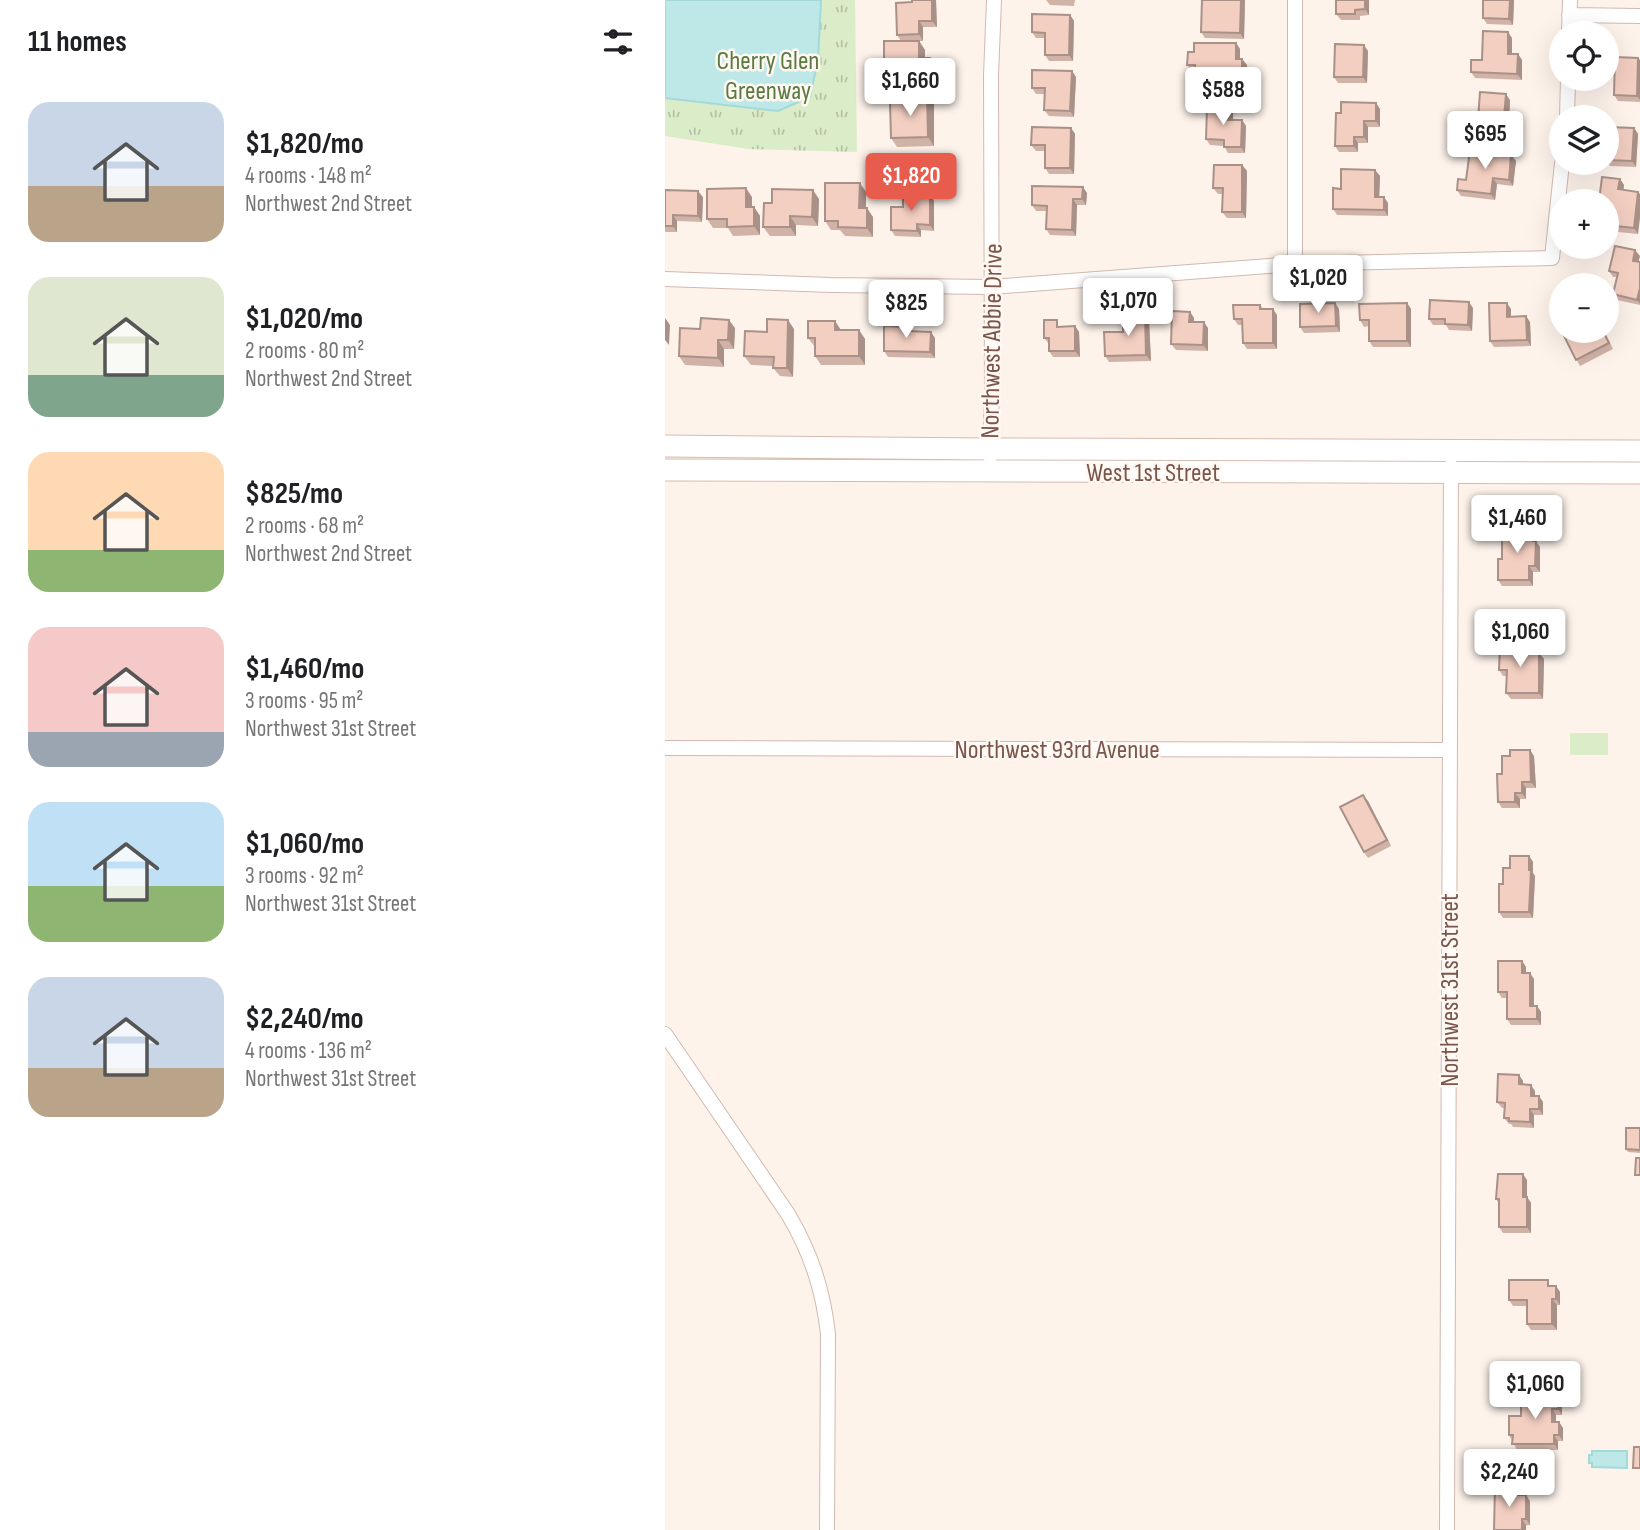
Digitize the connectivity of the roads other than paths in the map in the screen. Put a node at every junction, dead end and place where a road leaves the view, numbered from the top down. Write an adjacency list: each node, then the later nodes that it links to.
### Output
1 (994, 0): 8 (street, Northwest Abbie Drive)
2 (1295, 0): 6 (street)
3 (1570, 8): 4 (street)
4 (1640, 16)
5 (1561, 175): 6 (street)
6 (1295, 264): 8 (street)
7 (665, 279): 8 (street)
8 (991, 287): 10 (street, Northwest Abbie Drive)
9 (665, 446): 10 (main road, West 1st Street)
10 (990, 449): 11 (main road, West 1st Street); 14 (street, Northwest Abbie Drive)
11 (1451, 450): 12 (main road, West 1st Street); 16 (street, Northwest 31st Street)
12 (1640, 451)
13 (665, 470): 14 (main road, West 1st Street)
14 (990, 471): 16 (main road, West 1st Street)
15 (1640, 473): 16 (main road, West 1st Street)
16 (1451, 474): 18 (street, Northwest 31st Street)
17 (665, 748): 18 (street, Northwest 93rd Avenue)
18 (1449, 750): 21 (street, Northwest 31st Street)
19 (665, 1034): 20 (street)
20 (827, 1530)
21 (1447, 1530)

